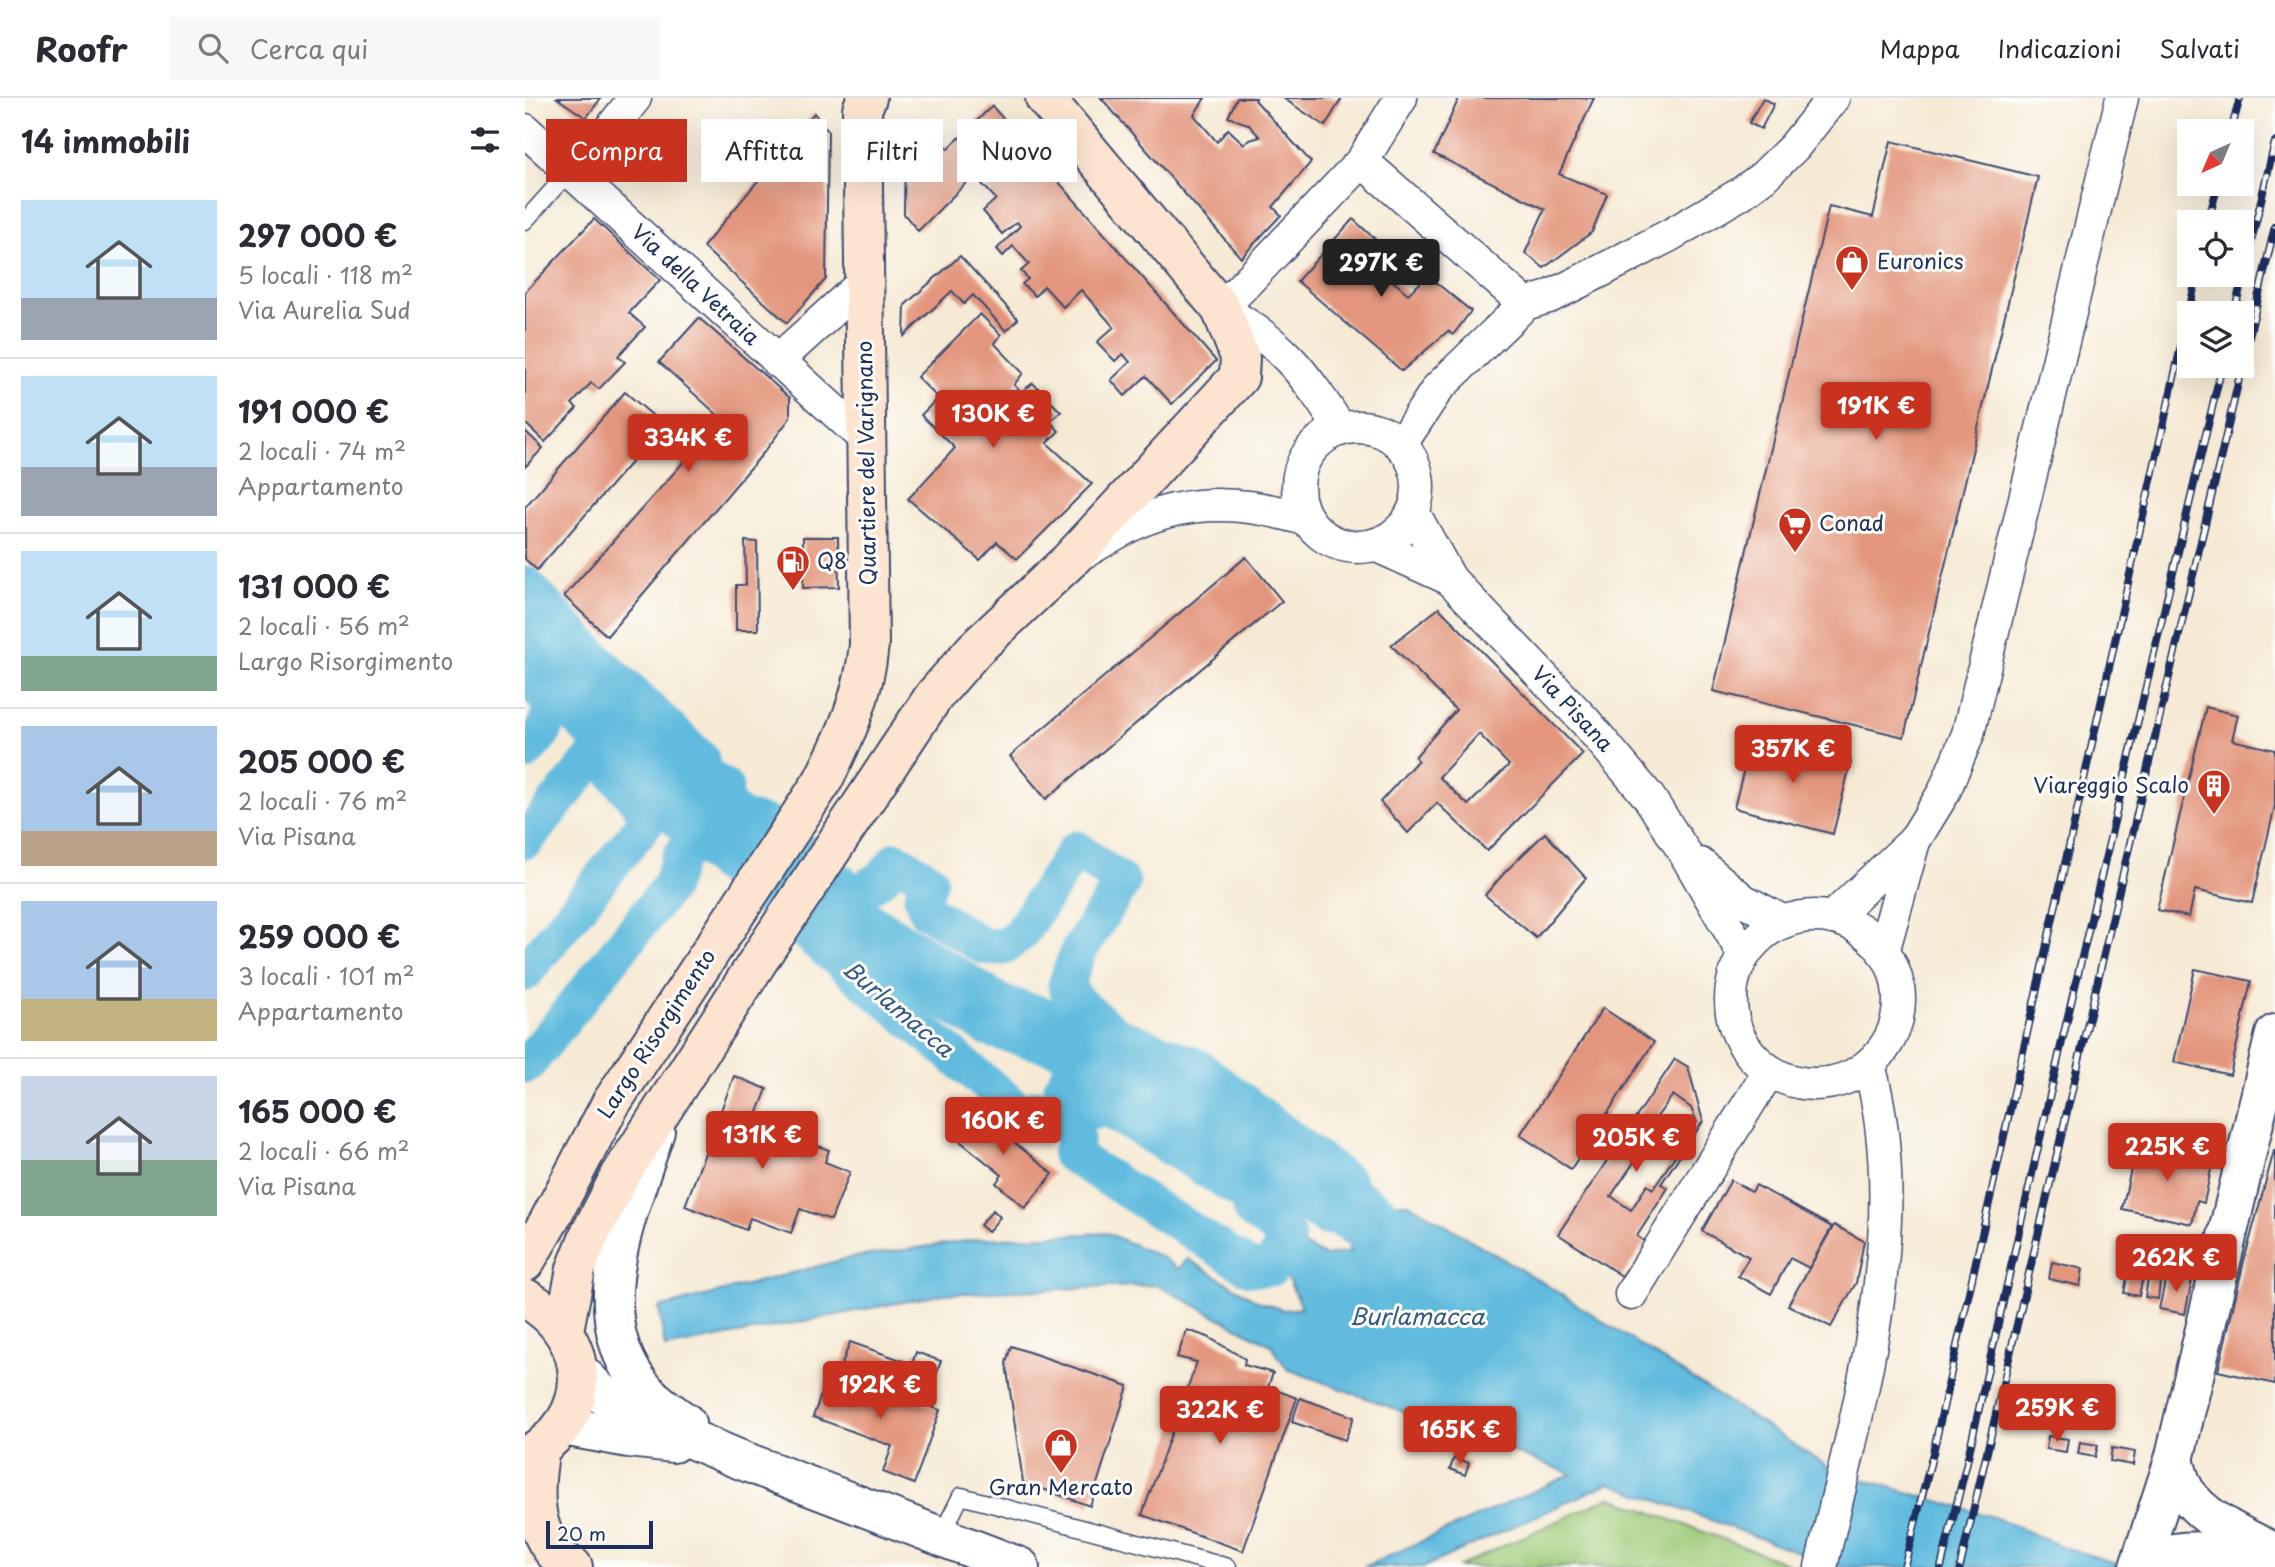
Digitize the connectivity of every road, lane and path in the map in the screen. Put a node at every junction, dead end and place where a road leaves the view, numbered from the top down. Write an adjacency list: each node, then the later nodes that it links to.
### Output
1 (635, 98): 7 (street)
2 (1045, 98): 16 (main road)
3 (1401, 98): 10 (street)
4 (1833, 98): 15 (street)
5 (2122, 98): 27 (street)
6 (863, 102): 14 (main road, Quartiere del Varignano)
7 (618, 119)
8 (525, 130): 9 (street, Via della Vetraia)
9 (546, 148)
10 (1362, 161): 15 (street); 16 (street)
11 (561, 182): 13 (lane)
12 (584, 182): 17 (street, Via della Vetraia)
13 (525, 221)
14 (864, 282): 17 (street, Via della Vetraia); 19 (main road, Quartiere del Varignano)
15 (1525, 304): 20 (street)
16 (1221, 309): 18 (street); 24 (main road)
17 (776, 361): 19 (street)
18 (1340, 428): 20 (street); 22 (street)
19 (865, 439): 26 (main road, Quartiere del Varignano)
20 (1401, 444): 21 (street)
21 (1413, 512): 23 (street); 25 (street, Via Pisana)
22 (1308, 520): 23 (street); 24 (street)
23 (1375, 545): 25 (street, Via Pisana)
24 (1070, 560): 36 (main road)
25 (1450, 579): 28 (street, Via Pisana)
26 (803, 814): 37 (main road, Largo Risorgimento)
27 (1914, 841): 29 (street); 31 (street)
28 (1683, 849): 30 (street, Via Pisana); 32 (street, Via Pisana)
29 (1832, 918): 30 (street); 31 (street)
30 (1784, 922): 32 (street)
31 (1883, 952): 34 (street)
32 (1744, 955): 35 (street)
33 (2275, 1034): 44 (street)
34 (1869, 1065): 35 (street); 52 (street)
35 (1769, 1071): 38 (street)
36 (660, 1117): 40 (main road); 43 (street)
37 (525, 1262)
38 (1631, 1294)
39 (525, 1298): 40 (main road)
40 (564, 1330): 41 (main road)
41 (578, 1370): 42 (main road); 43 (street)
42 (543, 1443): 43 (street); 49 (main road)
43 (736, 1458): 45 (street)
44 (2174, 1460): 46 (street); 48 (street)
45 (941, 1536): 50 (street); 51 (lane)
46 (2275, 1553)
47 (2275, 1560): 48 (street)
48 (2141, 1564)
49 (573, 1567)
50 (1020, 1567)
51 (1228, 1567)
52 (1821, 1567)

